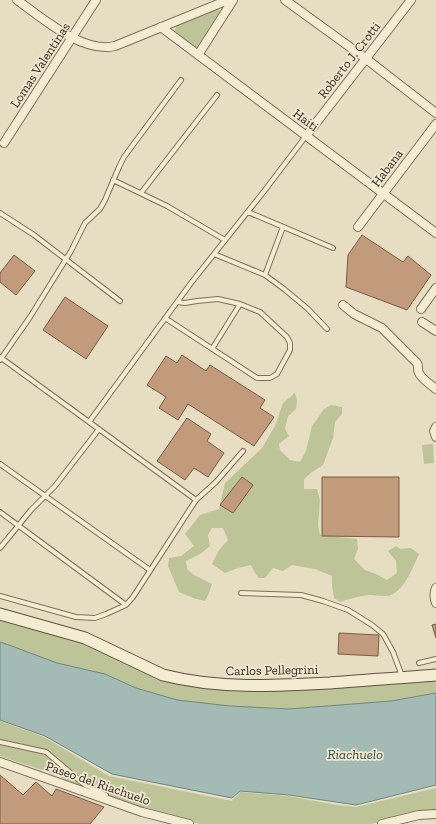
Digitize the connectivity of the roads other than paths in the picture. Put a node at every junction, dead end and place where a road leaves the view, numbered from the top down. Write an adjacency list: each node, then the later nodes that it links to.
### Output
1 (18, 0): 8 (street)
2 (96, 0): 8 (street, Lomas Valentinas)
3 (228, 0): 7 (street)
4 (233, 0): 9 (street)
5 (285, 0): 10 (street)
6 (411, 0): 10 (street, Roberto J. Crotti)
7 (161, 28): 8 (street); 9 (street, Haiti)
8 (72, 37): 16 (street, Lomas Valentinas)
9 (198, 55): 15 (street, Haiti)
10 (365, 58): 13 (street); 15 (street, Roberto J. Crotti)
11 (181, 80): 17 (lane)
12 (217, 95): 18 (lane)
13 (436, 113)
14 (436, 124): 19 (street, Habana)
15 (306, 136): 19 (street, Haiti); 20 (lane)
16 (4, 143)
17 (113, 180): 18 (lane); 28 (lane)
18 (141, 193): 25 (lane)
19 (384, 194): 23 (street, Habana); 24 (street, Haiti)
20 (248, 212): 22 (lane); 25 (lane)
21 (0, 213): 28 (lane)
22 (283, 227): 26 (lane); 29 (lane)
23 (358, 227)
24 (436, 233)
25 (225, 240): 27 (lane)
26 (333, 248)
27 (214, 254): 29 (lane); 32 (lane)
28 (66, 260): 31 (lane); 41 (lane)
29 (264, 275): 38 (lane)
30 (436, 288): 35 (street)
31 (120, 301)
32 (177, 302): 33 (lane); 36 (lane)
33 (240, 304): 40 (lane); 40 (lane)
34 (343, 305): 42 (street)
35 (421, 309)
36 (165, 318): 40 (lane); 43 (lane)
37 (422, 322): 39 (street)
38 (327, 329)
39 (436, 331)
40 (212, 349)
41 (0, 358): 43 (lane)
42 (436, 389)
43 (89, 422): 45 (lane)
44 (436, 427): 46 (street)
45 (99, 429): 49 (lane); 50 (lane)
46 (436, 437)
47 (244, 451): 50 (lane)
48 (0, 464): 49 (lane)
49 (45, 496): 52 (lane); 54 (lane)
50 (196, 500): 54 (lane)
51 (0, 512): 52 (lane)
52 (18, 525): 53 (lane); 59 (lane)
53 (0, 548)
54 (150, 570): 59 (lane)
55 (436, 588): 58 (street)
56 (241, 593): 64 (lane)
57 (0, 596): 59 (lane)
58 (436, 603)
59 (126, 605)
60 (0, 614): 64 (street, Carlos Pellegrini)
61 (436, 659): 62 (lane)
62 (419, 663)
63 (436, 675): 64 (street, Carlos Pellegrini)
64 (402, 678)
65 (0, 742): 67 (lane)
66 (0, 762): 67 (street, Paseo del Riachuelo)
67 (104, 799): 69 (street, Paseo del Riachuelo)
68 (436, 814): 70 (street)
69 (189, 824)
70 (382, 824)

